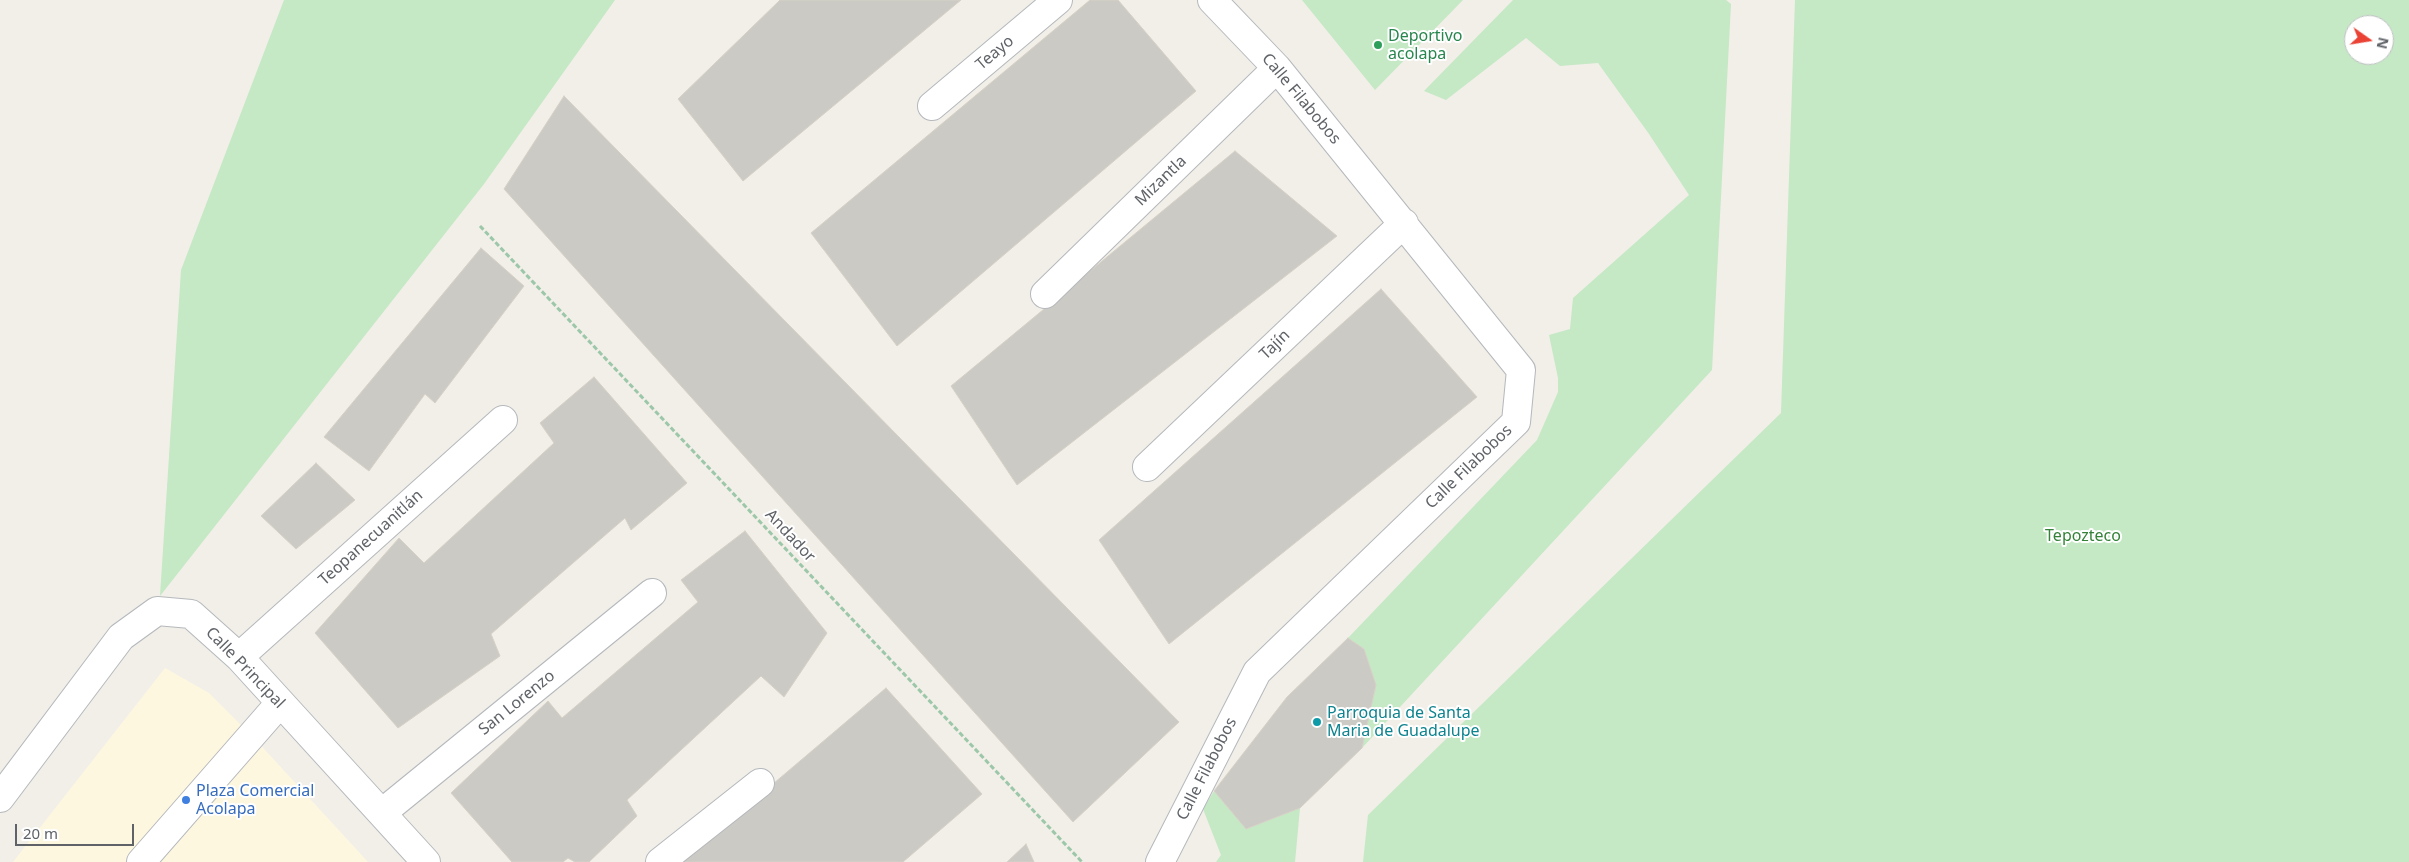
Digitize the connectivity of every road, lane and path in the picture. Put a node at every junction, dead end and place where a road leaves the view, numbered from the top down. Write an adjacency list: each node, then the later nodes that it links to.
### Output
1 (1058, 0): 4 (street, Teayo)
2 (1212, 0): 3 (street, Calle Filabobos)
3 (1277, 68): 5 (street, Calle Filabobos); 7 (street, Mizantla)
4 (932, 106)
5 (1404, 223): 9 (street, Tajín); 20 (street, Calle Filabobos)
6 (480, 226): 19 (path, Andador)
7 (1045, 294)
8 (503, 420): 11 (street, Teopanecuanitlán)
9 (1147, 467)
10 (652, 593): 15 (street, San Lorenzo)
11 (239, 657): 12 (street, Calle Principal); 14 (street, Calle Principal)
12 (280, 703): 15 (street, Calle Principal); 16 (street)
13 (760, 783): 18 (street)
14 (0, 798)
15 (383, 812): 17 (street, Calle Principal)
16 (141, 862)
17 (426, 862)
18 (660, 862)
19 (1082, 862)
20 (1160, 862)

